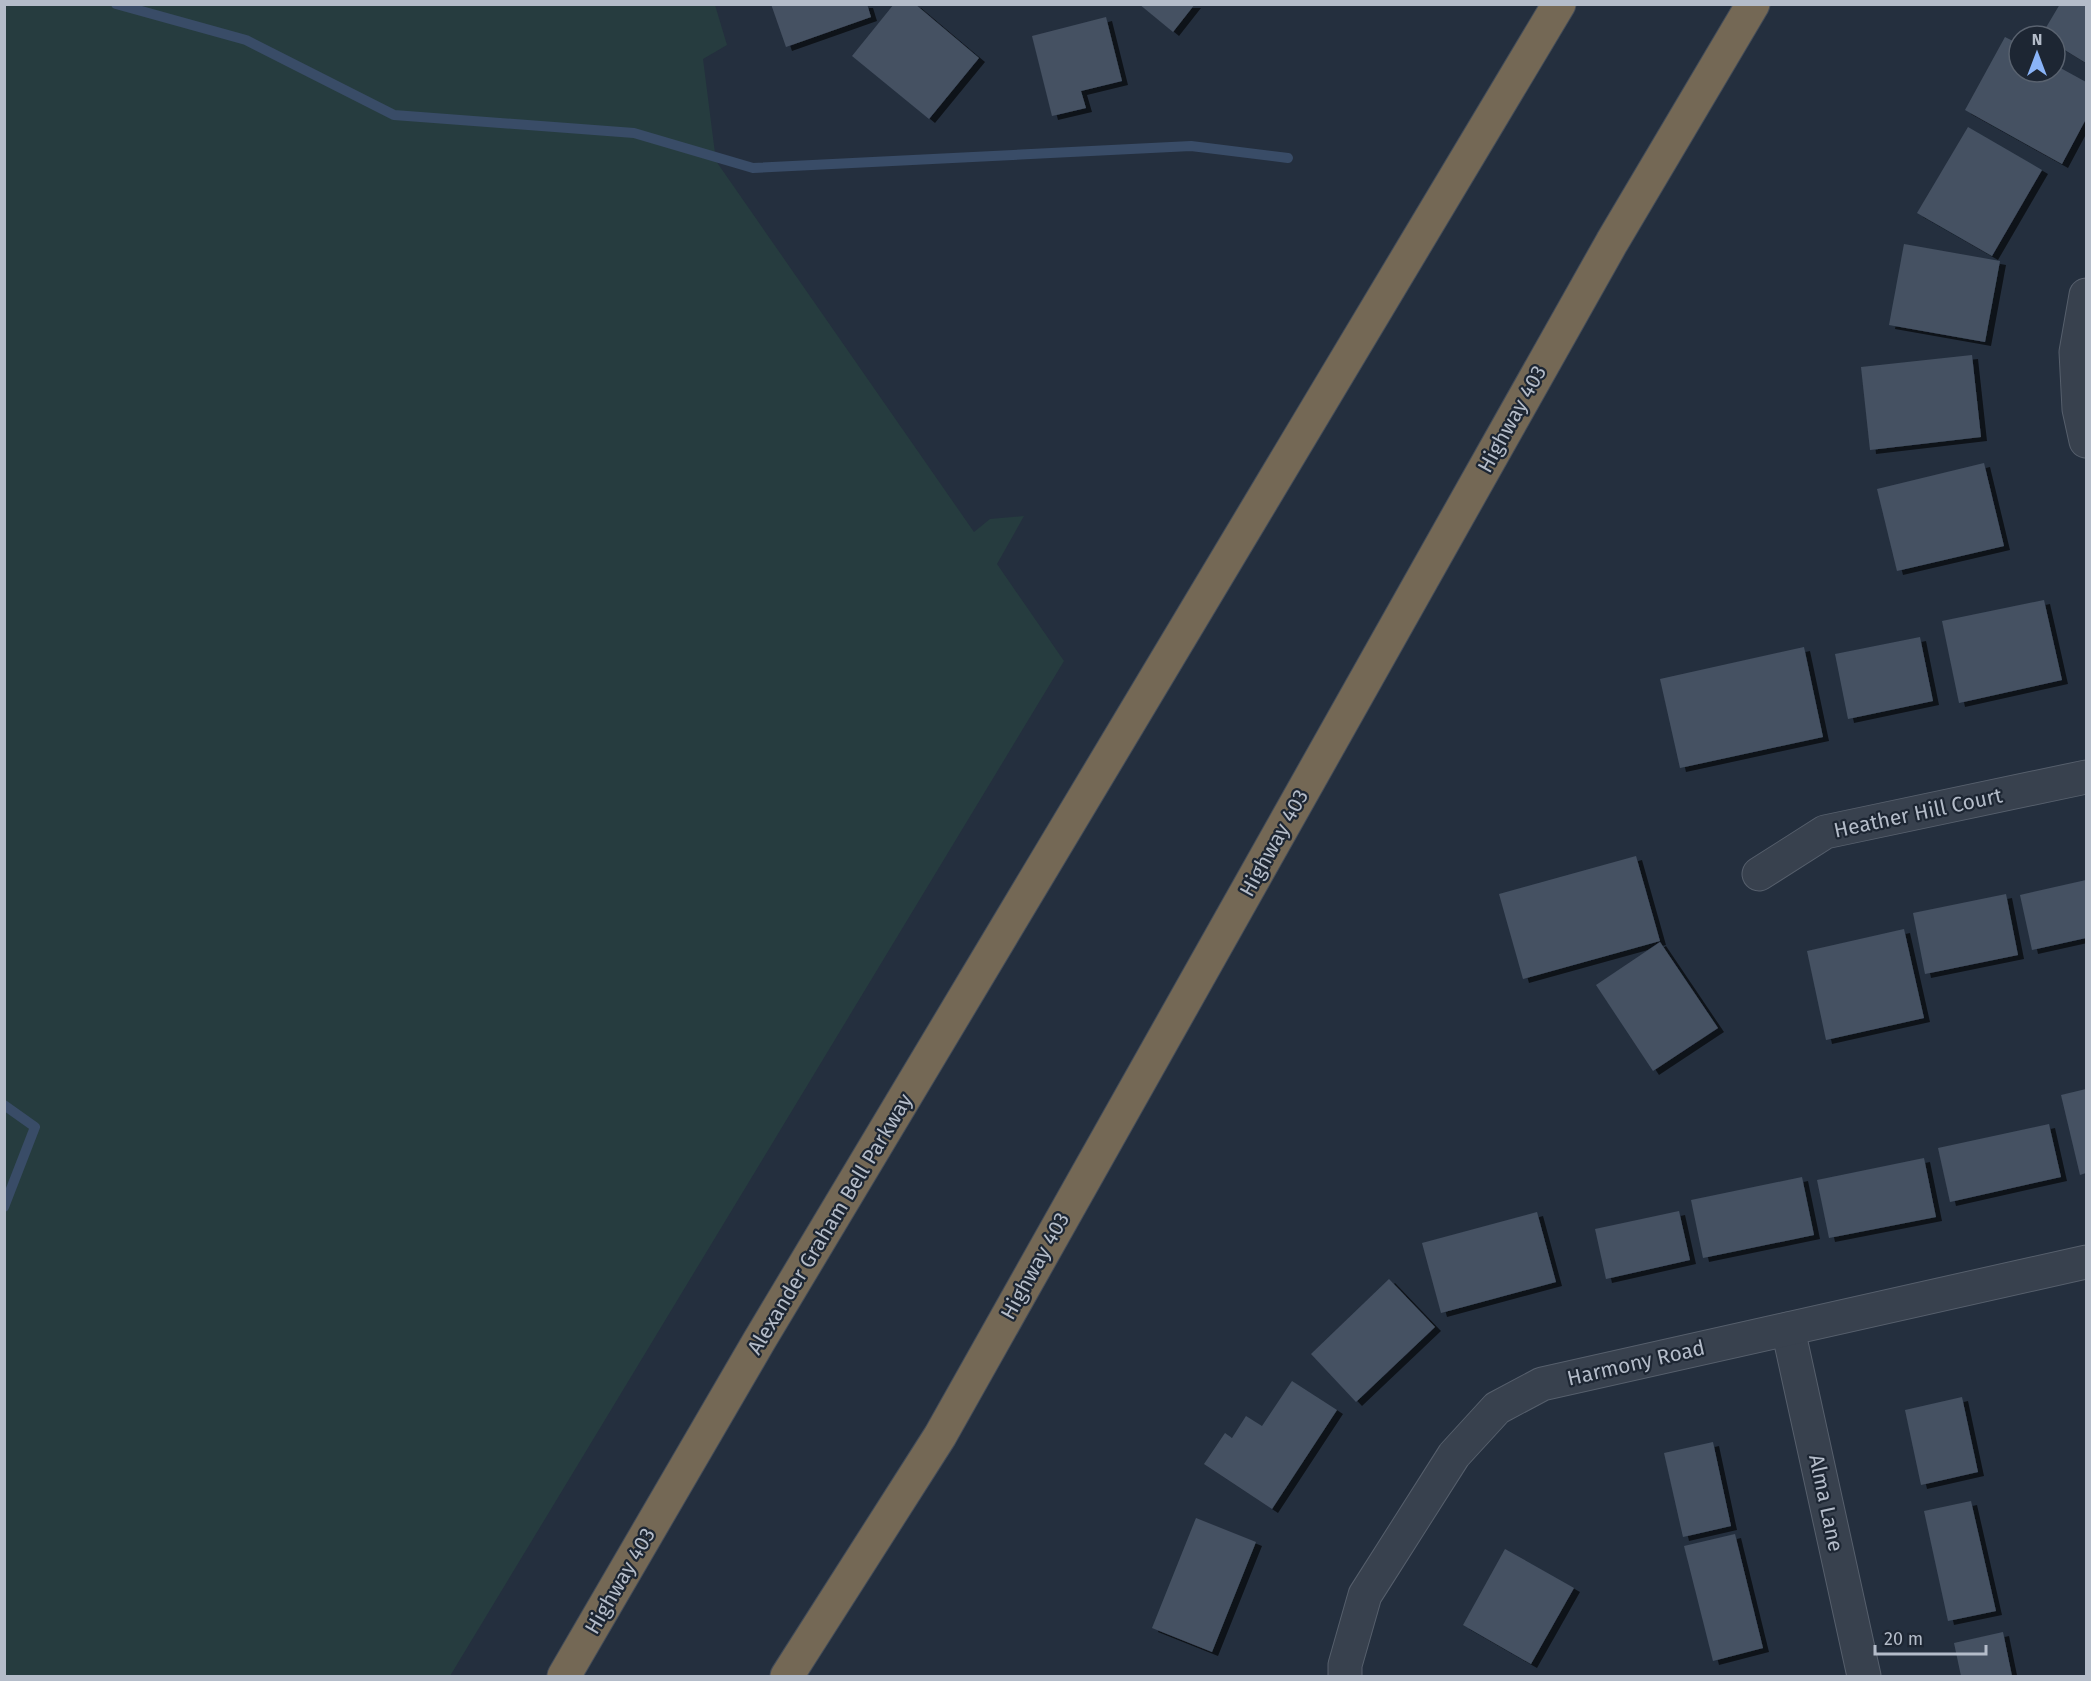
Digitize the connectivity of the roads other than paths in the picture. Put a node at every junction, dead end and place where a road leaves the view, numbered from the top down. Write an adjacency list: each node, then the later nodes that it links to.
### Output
1 (1559, 4): 9 (highway, Alexander Graham Bell Parkway)
2 (1753, 4): 12 (highway, Highway 403)
3 (2086, 295): 4 (street)
4 (2086, 441)
5 (2086, 777): 6 (street, Heather Hill Court)
6 (1759, 874)
7 (2086, 1262): 8 (street, Harmony Road)
8 (1788, 1329): 13 (street, Harmony Road); 14 (street, Alma Lane)
9 (676, 1486): 10 (highway); 11 (highway, Highway 403)
10 (542, 1677)
11 (564, 1677)
12 (788, 1677)
13 (1345, 1677)
14 (1864, 1677)

